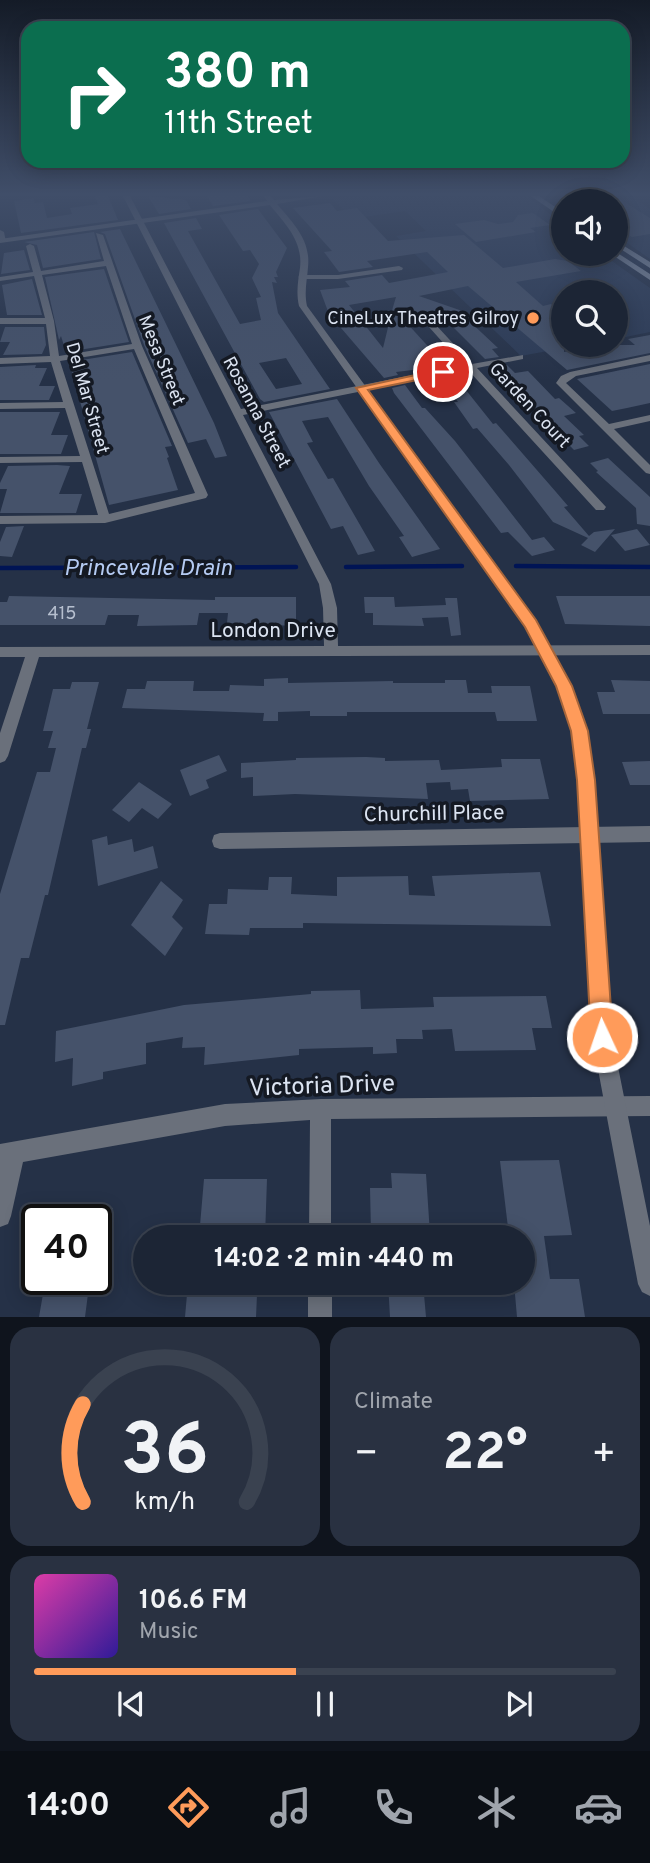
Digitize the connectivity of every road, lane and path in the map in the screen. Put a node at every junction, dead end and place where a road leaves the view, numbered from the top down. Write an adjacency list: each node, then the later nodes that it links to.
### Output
1 (33, 257): 8 (street, Del Mar Street)
2 (107, 257): 5 (street, Mesa Street)
3 (157, 257): 24 (street, Rosanna Street)
4 (302, 257): 9 (street)
5 (109, 263): 8 (street); 15 (street, Mesa Street)
6 (628, 263): 10 (main road)
7 (399, 268): 9 (street)
8 (37, 275): 11 (street); 13 (street, Del Mar Street)
9 (302, 277): 21 (street)
10 (650, 278)
11 (0, 279)
12 (0, 321): 13 (street)
13 (50, 321): 18 (street, Del Mar Street)
14 (433, 327): 20 (street, Garden Court)
15 (137, 346): 18 (street); 31 (street, Mesa Street)
16 (520, 356): 20 (street)
17 (650, 358): 26 (street)
18 (55, 359): 19 (street); 22 (street, Del Mar Street)
19 (0, 360)
20 (470, 366): 21 (street); 30 (street, Garden Court)
21 (361, 388): 24 (street); 33 (street)
22 (71, 405): 23 (street); 27 (street, Del Mar Street)
23 (0, 406)
24 (238, 413): 35 (street, Rosanna Street)
25 (650, 418): 26 (street)
26 (605, 428): 29 (street)
27 (88, 459): 28 (street); 31 (street, Del Mar Street)
28 (0, 460)
29 (650, 471)
30 (600, 507)
31 (105, 519): 32 (street)
32 (0, 520)
33 (546, 650): 34 (street, London Drive); 35 (street, London Drive); 39 (street)
34 (650, 650)
35 (331, 651): 37 (street, London Drive)
36 (0, 652): 37 (street, London Drive)
37 (33, 652): 38 (street)
38 (0, 755)
39 (588, 833): 40 (street, Churchill Place); 41 (street, Churchill Place); 42 (street)
40 (650, 834)
41 (220, 841)
42 (615, 1106): 43 (street, Victoria Drive); 44 (street, Victoria Drive); 48 (street)
43 (650, 1106)
44 (321, 1109): 45 (street, Victoria Drive); 47 (street)
45 (7, 1154): 46 (street)
46 (0, 1216)
47 (320, 1225)
48 (650, 1284)
49 (320, 1295): 50 (street)
50 (320, 1317)

